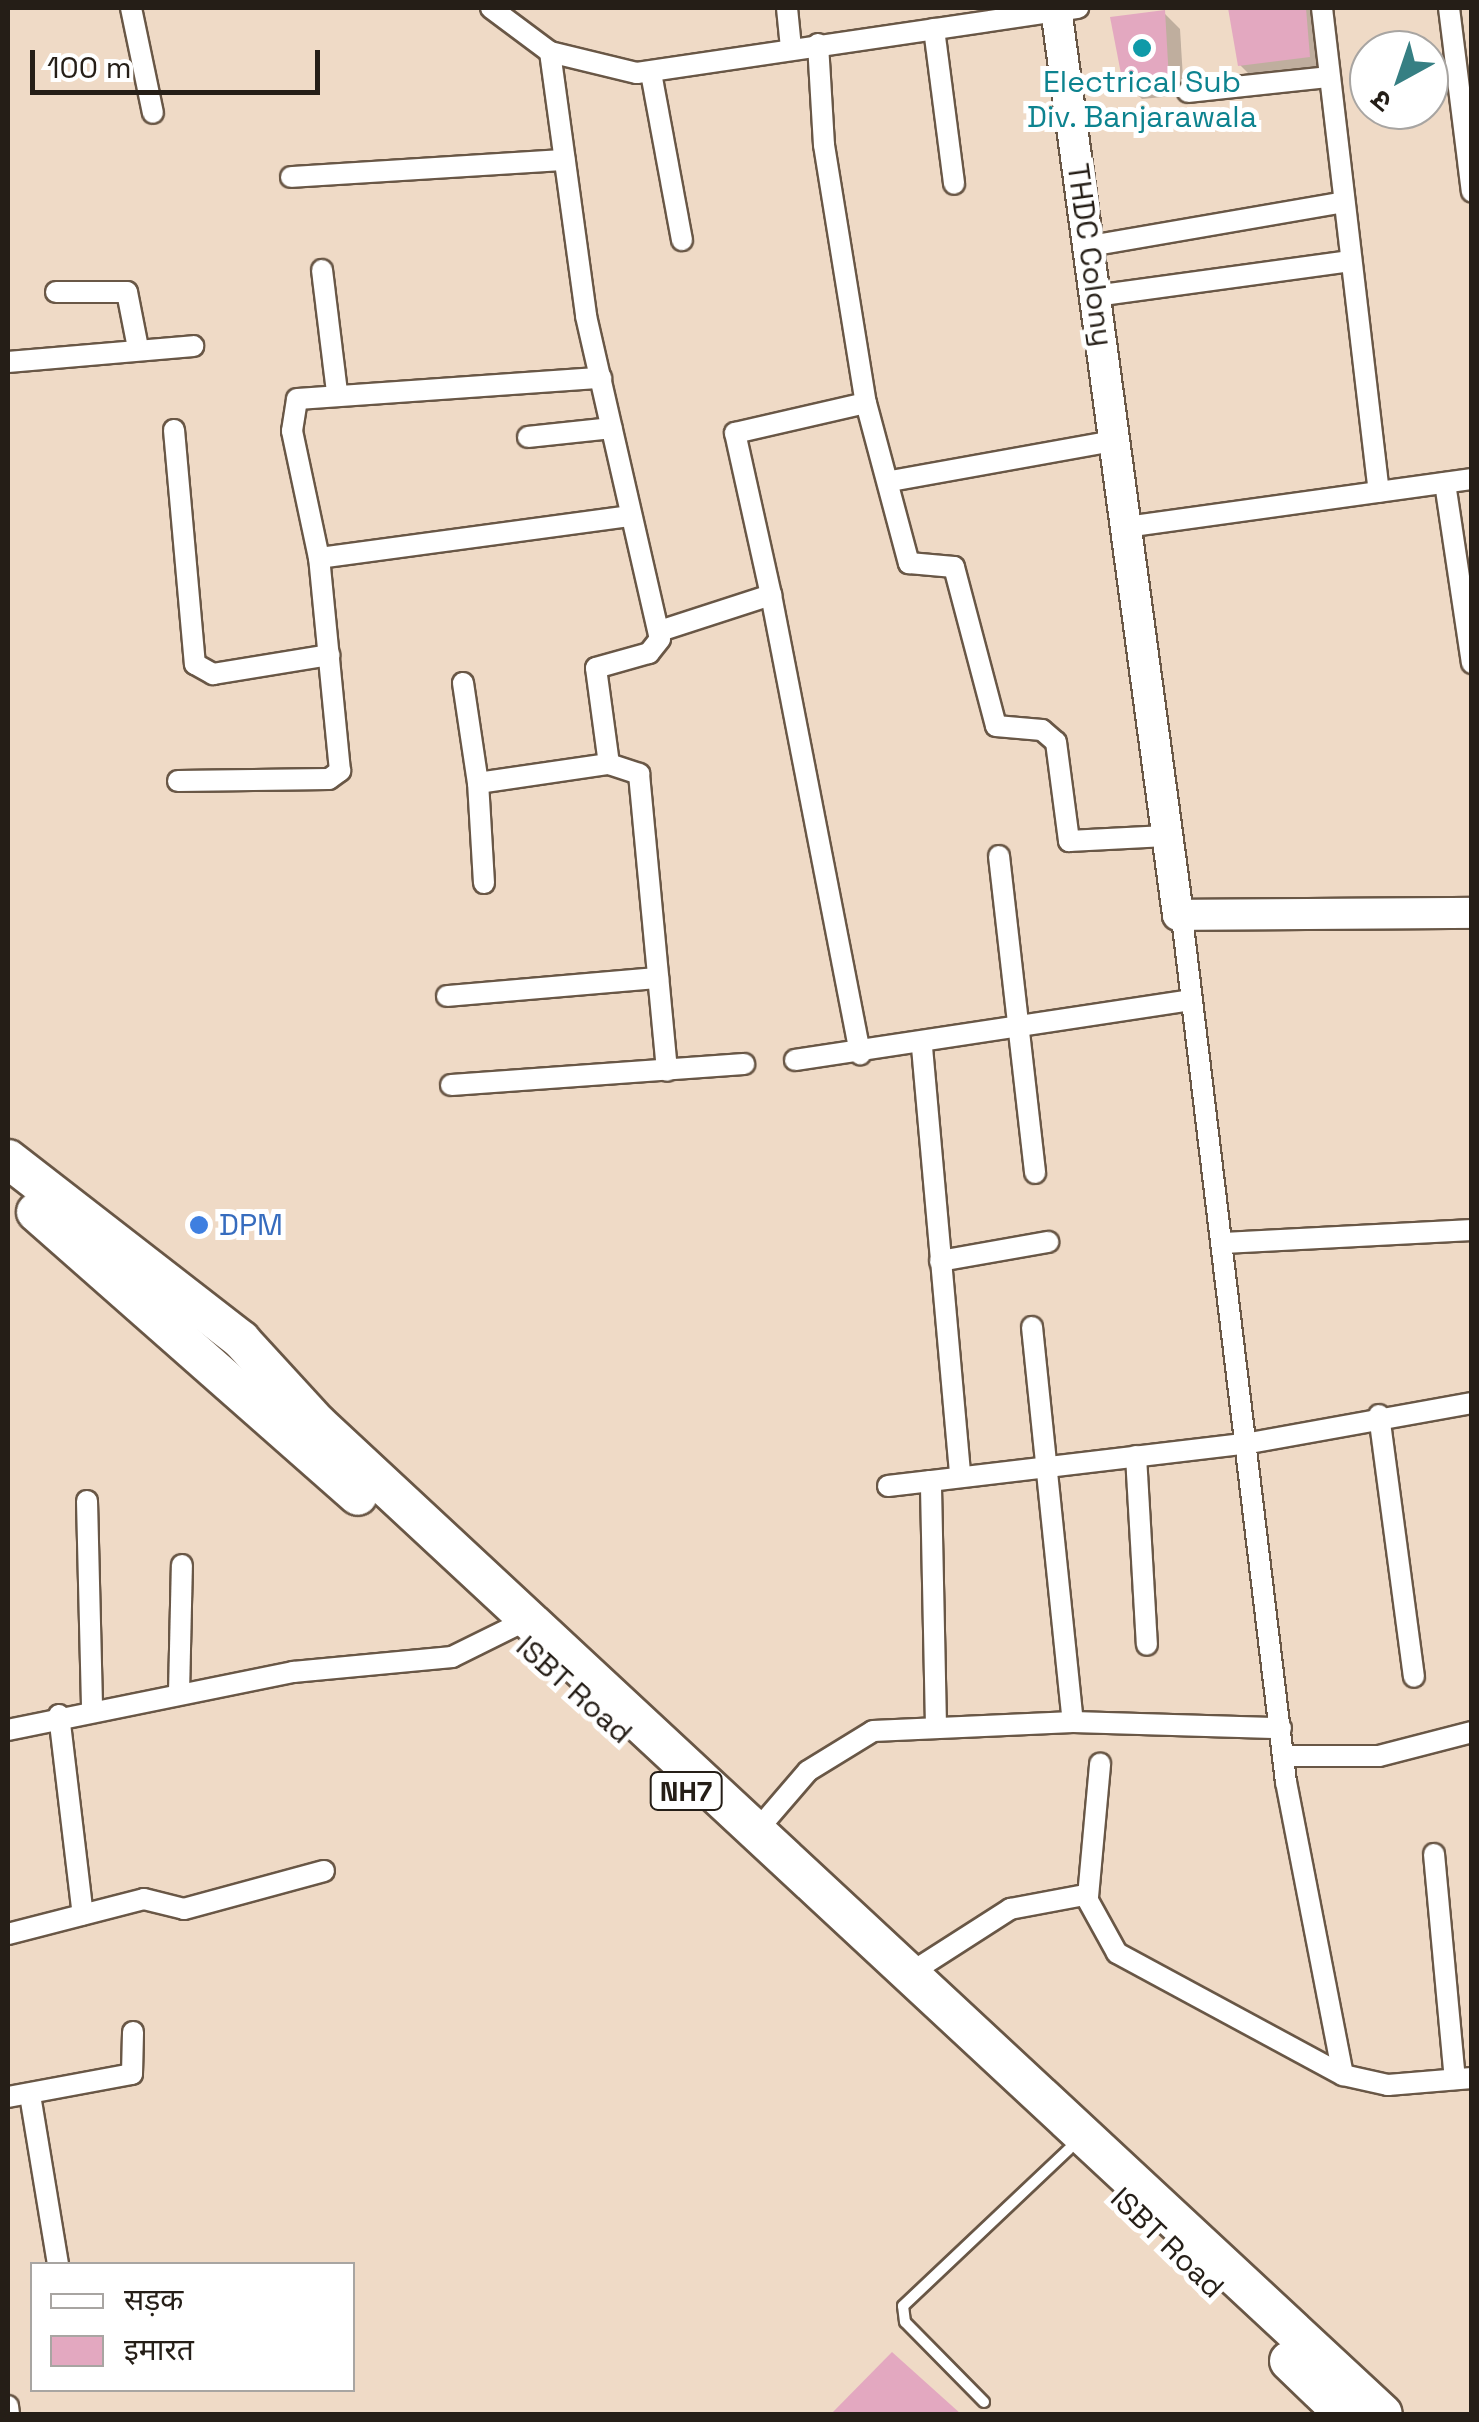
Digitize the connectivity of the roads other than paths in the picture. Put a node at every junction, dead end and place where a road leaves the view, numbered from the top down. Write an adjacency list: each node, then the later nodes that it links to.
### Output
1 (132, 8): 13 (street)
2 (490, 8): 9 (street, THDC Colony)
3 (787, 8): 8 (street)
4 (1063, 8): 7 (street, THDC Colony); 20 (street, THDC Colony)
5 (1322, 8): 11 (street)
6 (1449, 8): 17 (street)
7 (934, 29): 8 (street, THDC Colony); 16 (street)
8 (804, 46): 10 (street, THDC Colony); 30 (street)
9 (550, 52): 10 (street, THDC Colony); 14 (street)
10 (651, 72): 19 (street)
11 (1328, 77): 12 (street); 18 (street)
12 (1188, 92)
13 (153, 113)
14 (564, 160): 15 (street); 28 (street)
15 (291, 177)
16 (954, 184)
17 (1472, 192)
18 (1340, 203): 20 (street); 21 (street)
19 (682, 240)
20 (1090, 246): 24 (street, THDC Colony)
21 (1349, 261): 24 (street); 38 (street)
22 (322, 270): 29 (street)
23 (56, 292): 26 (street)
24 (1095, 296): 34 (street, THDC Colony)
25 (192, 346): 26 (street)
26 (138, 348): 27 (street)
27 (8, 362)
28 (602, 378): 29 (street); 31 (street)
29 (337, 392): 41 (street)
30 (866, 404): 36 (street); 42 (street)
31 (612, 428): 33 (street); 39 (street)
32 (174, 430): 44 (street)
33 (528, 437)
34 (1114, 441): 36 (street); 40 (street, THDC Colony)
35 (1472, 479): 37 (street)
36 (891, 481): 50 (street)
37 (1445, 483): 38 (street); 45 (street)
38 (1378, 492): 40 (street)
39 (630, 516): 41 (street); 43 (street)
40 (1126, 527): 50 (street, THDC Colony)
41 (319, 558): 44 (street)
42 (771, 595): 43 (street); 60 (street)
43 (660, 630): 47 (street)
44 (328, 655): 48 (street)
45 (1472, 663)
46 (463, 683): 49 (street)
47 (609, 764): 49 (street); 55 (street)
48 (178, 781)
49 (478, 783): 52 (street)
50 (1166, 836): 54 (street, THDC Colony)
51 (999, 856): 58 (street)
52 (484, 883)
53 (1472, 912): 54 (street)
54 (1182, 918): 57 (street)
55 (658, 978): 56 (street); 63 (street)
56 (446, 996)
57 (1190, 1000): 58 (street); 70 (street)
58 (1017, 1030): 59 (street); 66 (street)
59 (922, 1047): 60 (street); 72 (street)
60 (860, 1054): 61 (street)
61 (795, 1060)
62 (744, 1064): 63 (street)
63 (667, 1071): 64 (street)
64 (451, 1084)
65 (8, 1159): 71 (highway, NH7)
66 (1035, 1174)
67 (8, 1188): 71 (highway, ISBT Road / NH7)
68 (1472, 1230): 70 (street)
69 (1048, 1242): 72 (street)
70 (1224, 1243): 76 (street)
71 (106, 1251): 84 (highway, ISBT Road / NH7)
72 (940, 1261): 79 (street)
73 (1032, 1327): 78 (street)
74 (1472, 1404): 75 (street)
75 (1378, 1415): 76 (street); 86 (street)
76 (1250, 1443): 77 (street); 92 (street)
77 (1136, 1456): 78 (street); 85 (street)
78 (1054, 1464): 79 (street); 90 (street)
79 (960, 1475): 80 (street)
80 (931, 1480): 81 (street); 91 (street)
81 (888, 1486)
82 (87, 1501): 88 (street)
83 (182, 1565): 87 (street)
84 (519, 1625): 87 (street); 97 (highway, NH7); 102 (highway, ISBT Road / NH7)
85 (1147, 1645)
86 (1414, 1677)
87 (179, 1693): 88 (street)
88 (92, 1710): 89 (street)
89 (60, 1715): 93 (street); 101 (street)
90 (1073, 1722): 91 (street); 92 (street)
91 (936, 1726): 97 (street)
92 (1280, 1728): 95 (street)
93 (8, 1730)
94 (1472, 1732): 95 (street)
95 (1284, 1756): 106 (street)
96 (1100, 1764): 100 (street)
97 (759, 1828): 102 (highway, NH7)
98 (1434, 1854): 107 (street)
99 (324, 1871): 101 (street)
100 (1088, 1896): 104 (street); 106 (street)
101 (83, 1914): 103 (street)
102 (840, 1917): 104 (highway, NH7); 110 (highway, ISBT Road / NH7)
103 (8, 1934)
104 (912, 1972): 116 (highway, NH7)
105 (134, 2032): 108 (street)
106 (1344, 2074): 107 (street)
107 (1463, 2078)
108 (30, 2095): 109 (street); 111 (street)
109 (8, 2097)
110 (1070, 2149): 112 (lane); 115 (highway, ISBT Road / NH7)
111 (58, 2262)
112 (984, 2402)
113 (8, 2406): 114 (street)
114 (9, 2414)
115 (1344, 2414)
116 (1383, 2414)

